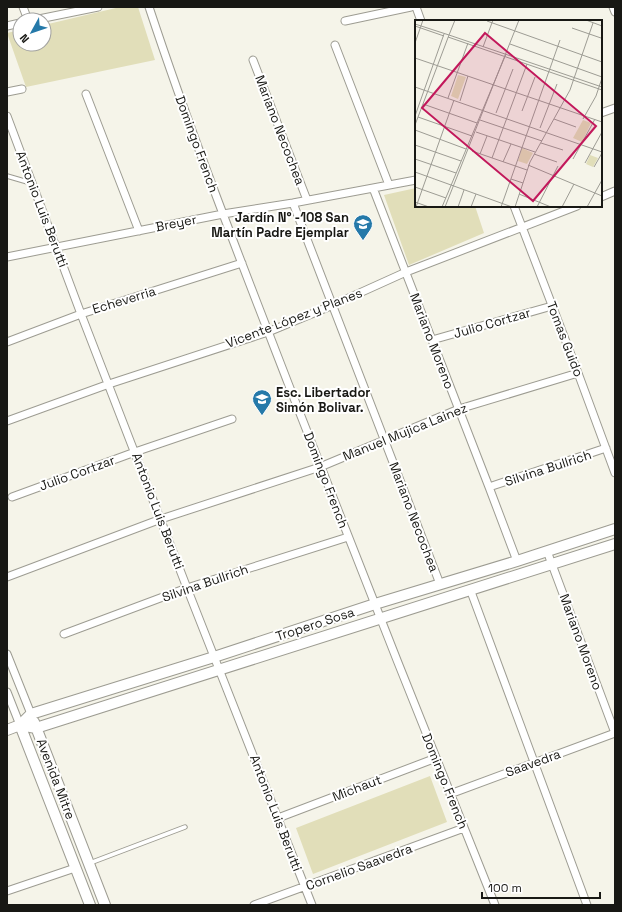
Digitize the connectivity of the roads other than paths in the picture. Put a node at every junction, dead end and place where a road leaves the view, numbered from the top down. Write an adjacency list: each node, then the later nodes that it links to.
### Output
1 (98, 7): 7 (street)
2 (149, 7): 29 (street, Domingo French)
3 (411, 7): 9 (street)
4 (416, 7): 8 (street)
5 (613, 7): 6 (street)
6 (615, 12)
7 (52, 16)
8 (421, 20)
9 (345, 21)
10 (335, 45): 21 (street)
11 (253, 60): 25 (street, Mariano Necochea)
12 (22, 89): 13 (street)
13 (7, 92)
14 (86, 94): 31 (street)
15 (615, 108): 16 (street)
16 (602, 113)
17 (8, 120): 20 (street, Antonio Luis Berutti)
18 (7, 176): 20 (lane)
19 (415, 180): 21 (street, Breyer)
20 (32, 183): 32 (street, Antonio Luis Berutti)
21 (389, 186): 22 (street, Breyer)
22 (373, 188): 25 (street, Breyer); 35 (street, Mariano Moreno)
23 (615, 191): 24 (street)
24 (602, 196)
25 (307, 200): 26 (street, Breyer)
26 (293, 203): 29 (street, Breyer); 36 (street, Mariano Necochea)
27 (514, 207): 30 (street, Tomas Guido)
28 (574, 207): 30 (street, Vicente López y Planes)
29 (223, 214): 31 (street, Breyer); 34 (street, Domingo French)
30 (522, 227): 35 (street, Vicente López y Planes); 37 (street, Tomas Guido)
31 (139, 231): 32 (street, Breyer)
32 (56, 248): 33 (street, Breyer); 38 (street, Antonio Luis Berutti)
33 (7, 257)
34 (242, 263): 38 (street, Echeverria); 39 (street, Domingo French)
35 (406, 272): 36 (street, Vicente López y Planes); 40 (street, Mariano Moreno)
36 (333, 305): 39 (street, Vicente López y Planes); 47 (street, Mariano Necochea)
37 (552, 306): 40 (street, Julio Cortzar); 42 (street, Tomas Guido)
38 (81, 314): 41 (street, Echeverria); 43 (street, Antonio Luis Berutti)
39 (268, 332): 43 (street, Vicente López y Planes); 50 (street, Domingo French)
40 (432, 340): 44 (street, Mariano Moreno)
41 (7, 342)
42 (578, 373): 44 (street, Manuel Mujica Lainez); 48 (street, Tomas Guido)
43 (109, 384): 46 (street, Vicente López y Planes); 49 (street, Antonio Luis Berutti)
44 (459, 409): 47 (street, Manuel Mujica Lainez); 52 (street, Mariano Moreno)
45 (232, 419): 49 (street, Julio Cortzar)
46 (7, 421)
47 (385, 440): 50 (street, Manuel Mujica Lainez); 62 (street, Mariano Necochea)
48 (606, 448): 51 (street, Tomas Guido); 52 (street, Silvina Bullrich)
49 (135, 452): 53 (street, Julio Cortzar); 54 (street, Antonio Luis Berutti)
50 (320, 467): 54 (street, Manuel Mujica Lainez); 56 (street, Domingo French)
51 (615, 473)
52 (489, 487): 59 (street, Mariano Moreno)
53 (12, 497)
54 (161, 519): 61 (street, Manuel Mujica Lainez); 63 (street, Antonio Luis Berutti)
55 (615, 529): 58 (street, Tropero Sosa)
56 (348, 537): 63 (street, Silvina Bullrich); 65 (street, Domingo French)
57 (615, 544): 60 (street, Tropero Sosa)
58 (547, 551): 59 (street, Tropero Sosa); 60 (street, Mariano Moreno)
59 (516, 561): 62 (street, Tropero Sosa)
60 (552, 563): 64 (street, Tropero Sosa); 76 (street, Mariano Moreno)
61 (7, 577)
62 (440, 584): 65 (street, Tropero Sosa)
63 (187, 588): 67 (street, Silvina Bullrich); 69 (street, Antonio Luis Berutti)
64 (470, 589): 66 (street, Tropero Sosa); 78 (street)
65 (375, 604): 66 (street, Domingo French); 69 (street, Tropero Sosa)
66 (381, 618): 70 (street, Tropero Sosa); 77 (street, Domingo French)
67 (64, 634)
68 (7, 654): 72 (street, Avenida Mitre)
69 (214, 657): 70 (street, Antonio Luis Berutti); 72 (street, Tropero Sosa)
70 (219, 670): 74 (street, Tropero Sosa); 80 (street, Antonio Luis Berutti)
71 (7, 692): 73 (street, Avenida Mitre)
72 (31, 714): 73 (street, Tropero Sosa); 74 (street, Avenida Mitre)
73 (20, 725): 74 (street, Tropero Sosa); 75 (street, Tropero Sosa); 84 (street, Avenida Mitre)
74 (36, 728): 83 (street, Avenida Mitre)
75 (7, 730)
76 (615, 733): 78 (street, Saavedra)
77 (436, 758): 79 (street, Domingo French); 80 (street, Michaut)
78 (534, 763): 79 (street, Saavedra); 92 (street)
79 (450, 794): 82 (street, Domingo French)
80 (278, 818): 85 (street, Antonio Luis Berutti)
81 (185, 827): 83 (lane)
82 (464, 828): 85 (street, Cornelio Saavedra); 91 (street, Domingo French)
83 (89, 863): 88 (street, Avenida Mitre)
84 (75, 868): 86 (street); 87 (street, Avenida Mitre)
85 (305, 886): 89 (street, Cornelio Saavedra); 90 (street, Antonio Luis Berutti)
86 (7, 891)
87 (90, 905)
88 (105, 905)
89 (254, 905)
90 (312, 905)
91 (495, 905)
92 (587, 905)

